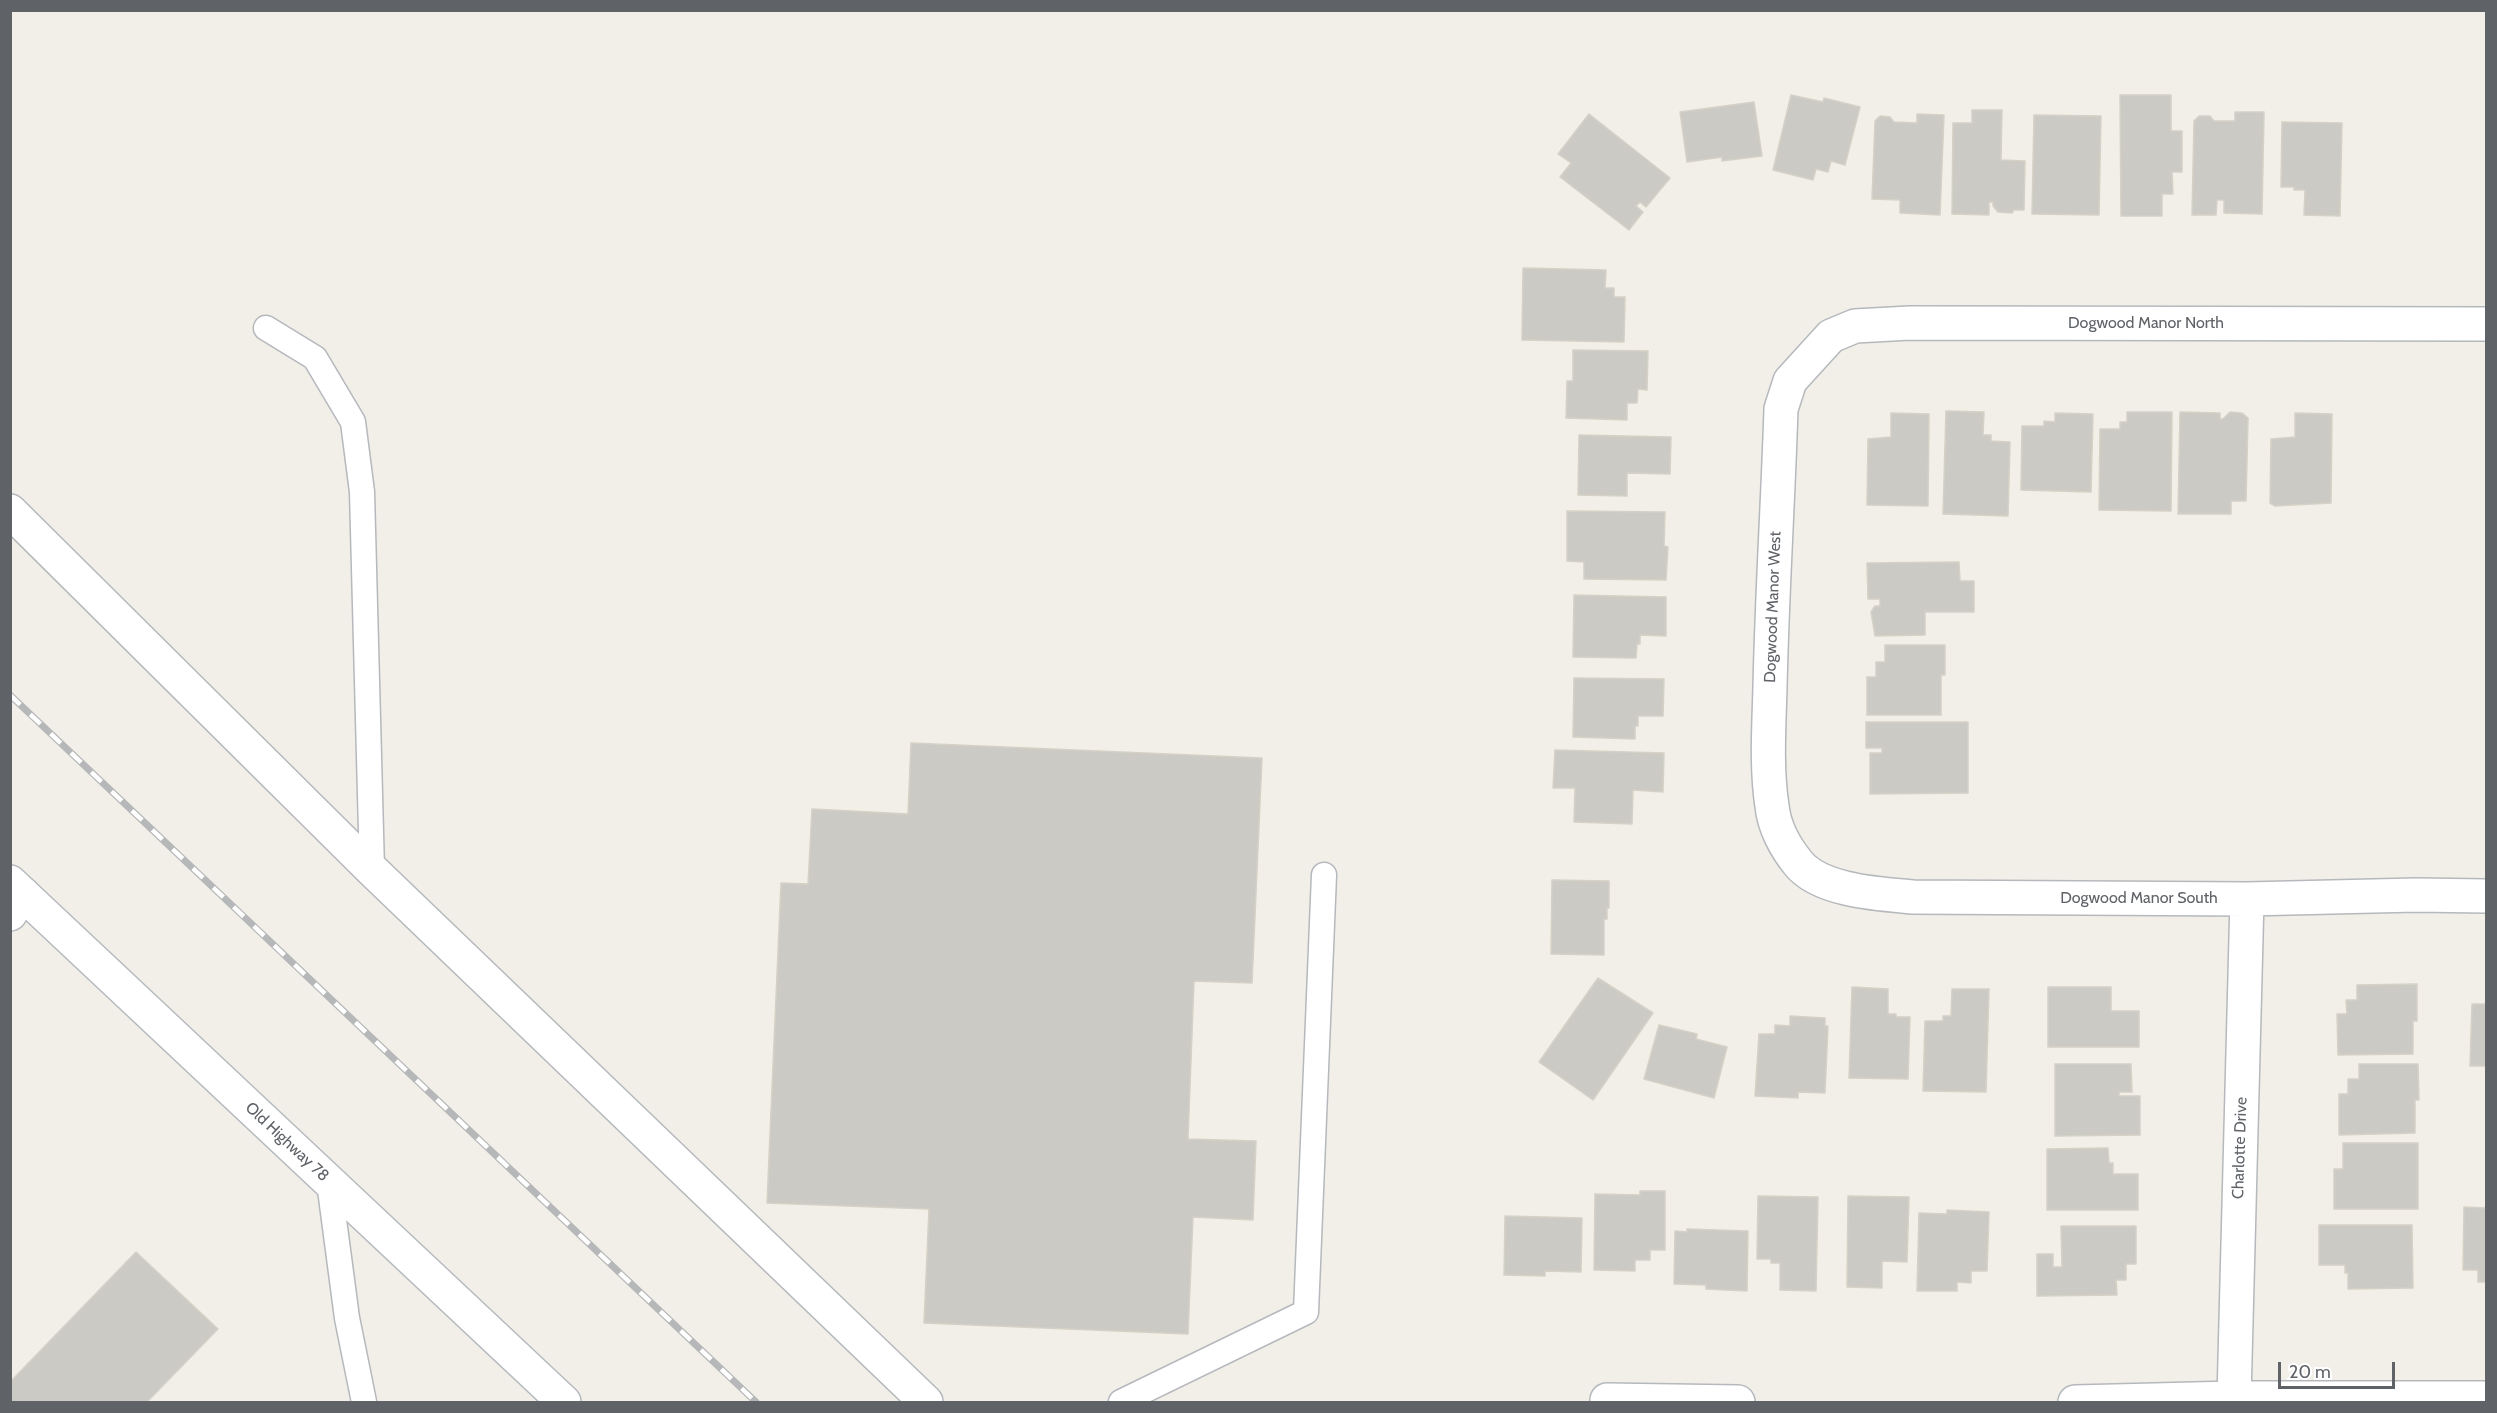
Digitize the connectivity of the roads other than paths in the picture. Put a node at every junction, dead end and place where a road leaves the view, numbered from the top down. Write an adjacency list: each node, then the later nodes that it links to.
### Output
1 (2487, 324): 3 (street, Dogwood Manor North)
2 (266, 328): 6 (lane)
3 (1815, 353): 5 (street, Dogwood Manor West)
4 (10, 511): 6 (street)
5 (1798, 865): 10 (street, Dogwood Manor South)
6 (372, 870): 17 (street)
7 (1324, 875): 18 (lane)
8 (2487, 896): 10 (street, Dogwood Manor South)
9 (15, 897): 11 (street, Old Highway 78)
10 (2247, 899): 12 (street, Charlotte Drive)
11 (329, 1182): 15 (lane); 16 (street, Old Highway 78)
12 (2234, 1398): 13 (street); 20 (street)
13 (2487, 1398)
14 (1607, 1400): 19 (street)
15 (364, 1402)
16 (564, 1402)
17 (926, 1402)
18 (1121, 1402)
19 (1738, 1402)
20 (2075, 1402)

